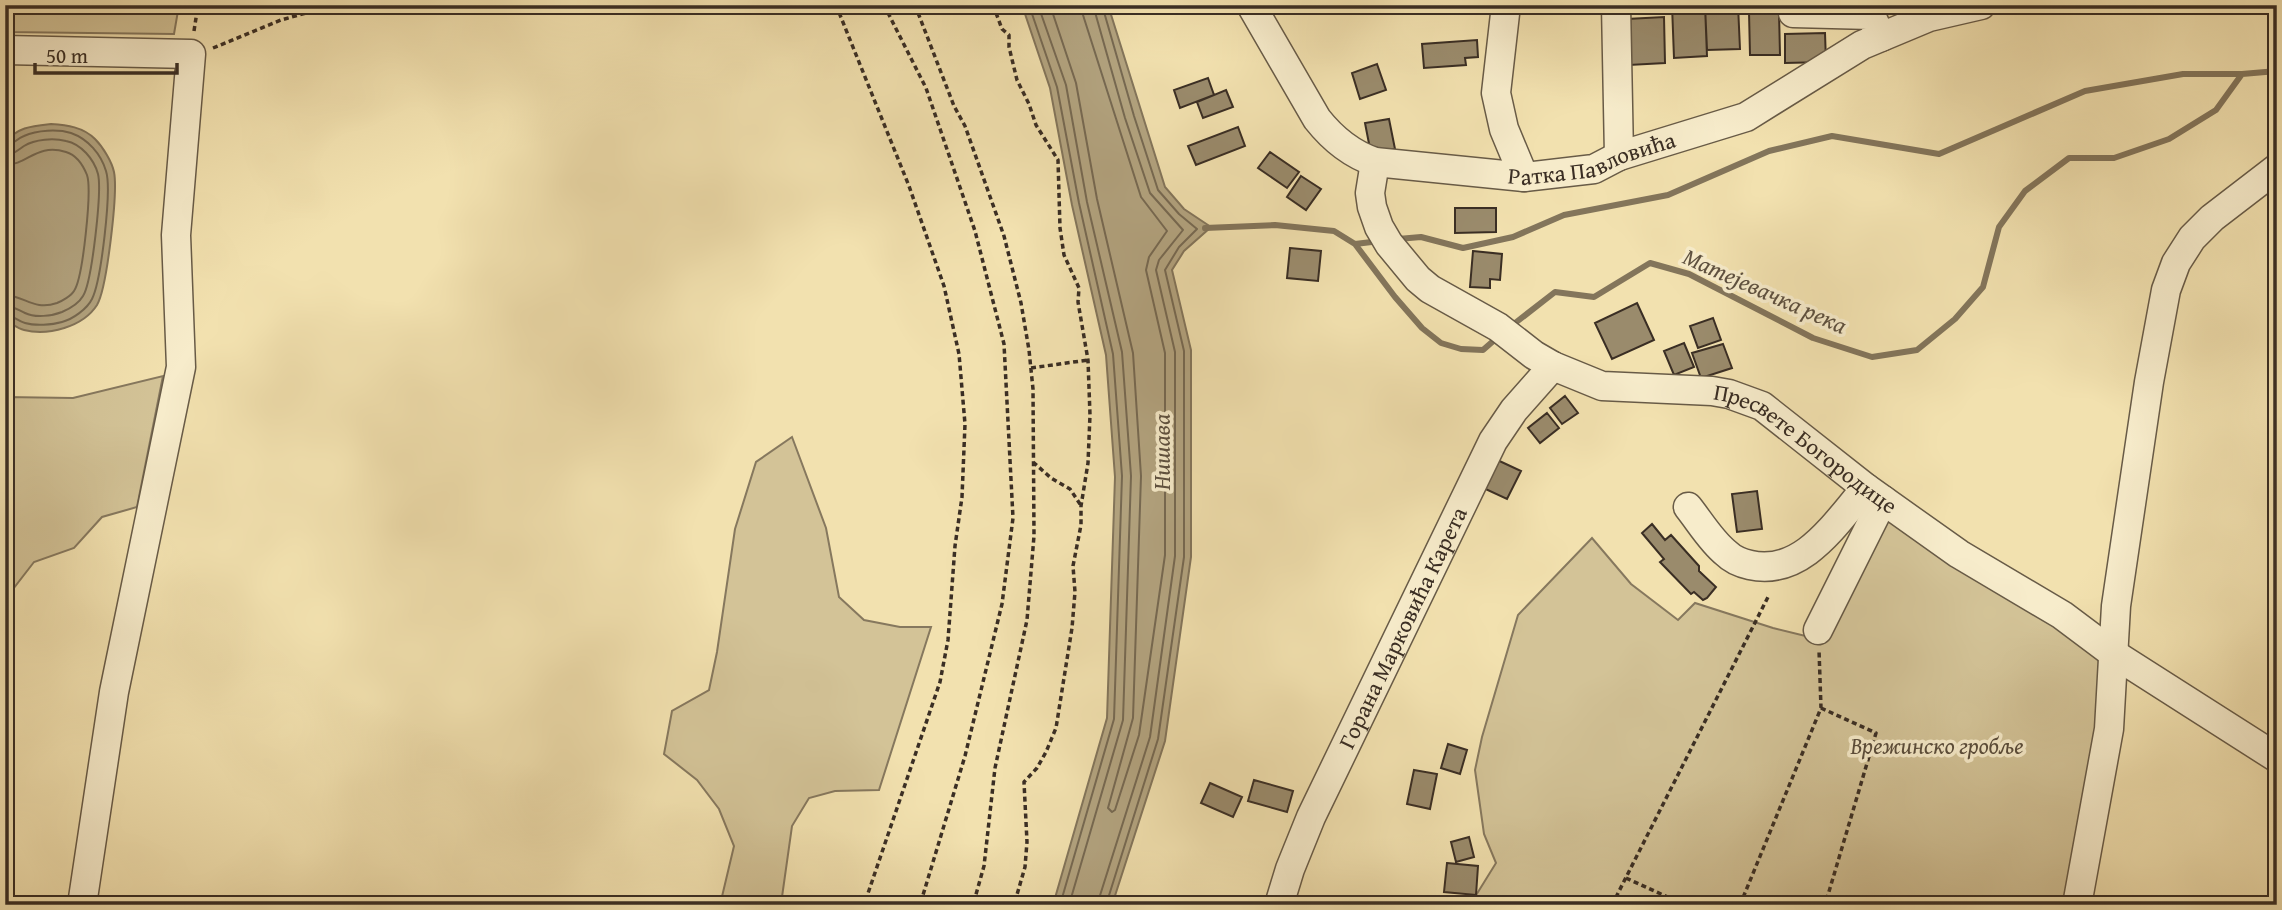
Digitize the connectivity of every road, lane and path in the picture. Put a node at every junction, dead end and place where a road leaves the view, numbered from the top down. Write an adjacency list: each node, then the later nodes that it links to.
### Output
1 (335, 5): 13 (path)
2 (836, 5): 32 (path)
3 (884, 5): 33 (path)
4 (915, 5): 20 (path)
5 (993, 5): 18 (path)
6 (1251, 5): 15 (street, Ратка Павловића)
7 (1506, 5): 17 (street)
8 (1616, 5): 14 (street)
9 (1793, 5): 11 (street)
10 (1981, 5): 11 (street, Ратка Павловића)
11 (1881, 37): 14 (street, Ратка Павловића)
12 (5, 50): 13 (street)
13 (191, 54): 31 (street)
14 (1619, 156): 17 (street, Ратка Павловића)
15 (1375, 162): 17 (street, Ратка Павловића); 19 (street, Пресвете Богородице)
16 (2277, 168): 27 (street)
17 (1524, 177)
18 (1088, 360): 20 (path); 23 (path)
19 (1553, 366): 22 (street, Пресвете Богородице); 36 (street, Горана Марковића Карета)
20 (1031, 368): 21 (path)
21 (1033, 461): 23 (path); 34 (path)
22 (1875, 494): 24 (street); 26 (street); 27 (street, Пресвете Богородице)
23 (1081, 506): 35 (path)
24 (1688, 507)
25 (1768, 597): 30 (path)
26 (1818, 630): 28 (path)
27 (2114, 654): 29 (street, Пресвете Богородице); 41 (street)
28 (1821, 708): 39 (path); 40 (path)
29 (2277, 758)
30 (1626, 878): 37 (path); 38 (path)
31 (82, 905)
32 (864, 905)
33 (920, 905)
34 (973, 905)
35 (1014, 905)
36 (1279, 905)
37 (1612, 905)
38 (1685, 905)
39 (1740, 905)
40 (1825, 905)
41 (2077, 905)

